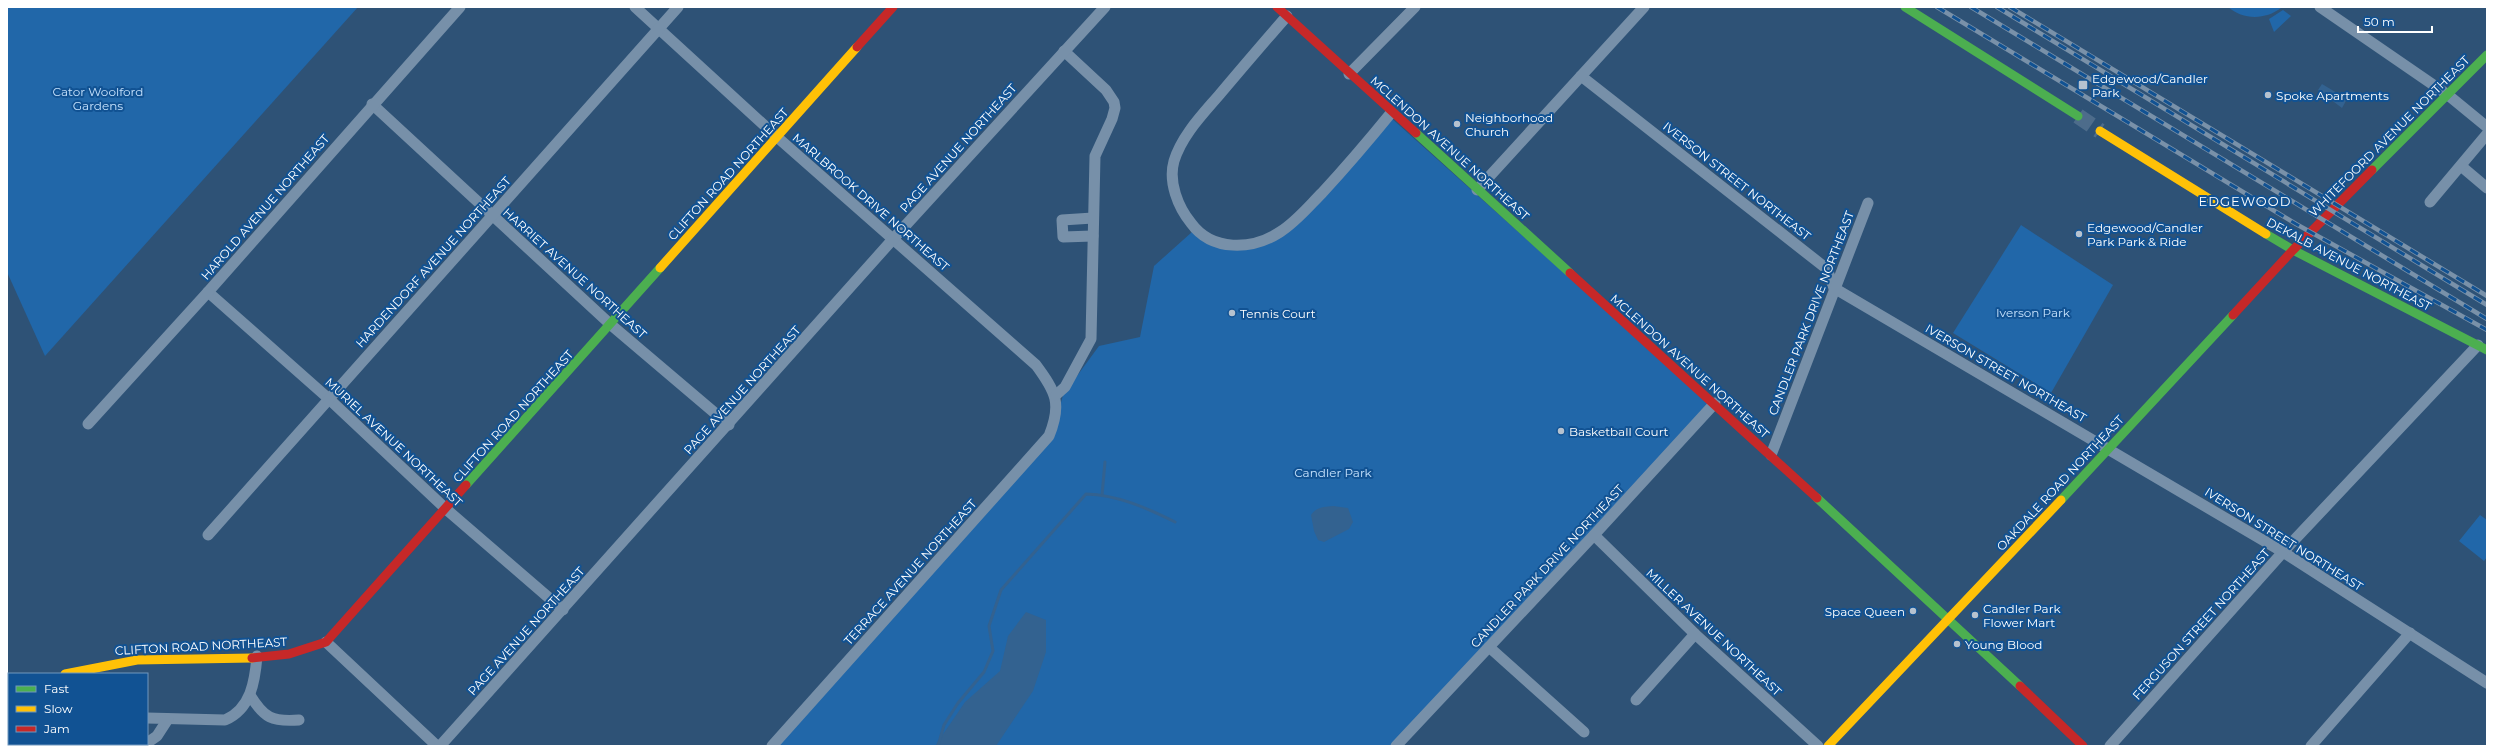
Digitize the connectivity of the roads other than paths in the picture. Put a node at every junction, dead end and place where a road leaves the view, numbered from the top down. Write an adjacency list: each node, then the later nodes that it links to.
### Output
1 (460, 7): 18 (street, HAROLD AVENUE NORTHEAST)
2 (635, 7): 12 (street, MARLBROOK DRIVE NORTHEAST)
3 (678, 7): 12 (street, HARDENDORF AVENUE NORTHEAST)
4 (893, 7): 24 (street, CLIFTON ROAD NORTHEAST)
5 (1105, 7): 13 (street, PAGE AVENUE NORTHEAST)
6 (1277, 7): 11 (street, MCLENDON AVENUE NORTHEAST)
7 (1415, 7): 15 (street)
8 (1644, 7): 16 (street)
9 (1905, 7): 20 (street)
10 (2320, 7): 17 (street)
11 (1287, 16): 15 (street, MCLENDON AVENUE NORTHEAST); 19 (street)
12 (658, 28): 24 (street, MARLBROOK DRIVE NORTHEAST); 30 (street, HARDENDORF AVENUE NORTHEAST)
13 (1064, 51): 31 (street); 34 (street, PAGE AVENUE NORTHEAST)
14 (2487, 55): 17 (street, WHITEFOORD AVENUE NORTHEAST)
15 (1349, 74): 19 (street, MCLENDON AVENUE NORTHEAST)
16 (1581, 76): 27 (street); 36 (street, IVERSON STREET NORTHEAST)
17 (2448, 95): 21 (street); 32 (street, WHITEFOORD AVENUE NORTHEAST)
18 (372, 104): 30 (street, HARRIET AVENUE NORTHEAST); 37 (street, HAROLD AVENUE NORTHEAST)
19 (1392, 113): 27 (street, MCLENDON AVENUE NORTHEAST)
20 (2078, 116)
21 (2487, 127)
22 (2100, 131): 35 (street, DEKALB AVENUE NORTHEAST)
23 (2487, 134): 25 (street)
24 (777, 137): 34 (street, MARLBROOK DRIVE NORTHEAST); 38 (street, CLIFTON ROAD NORTHEAST)
25 (2461, 166): 26 (street); 28 (street)
26 (2487, 188)
27 (1477, 190): 42 (street, MCLENDON AVENUE NORTHEAST)
28 (2430, 202)
29 (1868, 203): 36 (street, CANDLER PARK DRIVE NORTHEAST)
30 (492, 215): 38 (street, HARRIET AVENUE NORTHEAST); 41 (street, HARDENDORF AVENUE NORTHEAST)
31 (1093, 218): 33 (street); 33 (street)
32 (2309, 235): 35 (street, OAKDALE ROAD NORTHEAST)
33 (1093, 236): 40 (street)
34 (894, 238): 40 (street, MARLBROOK DRIVE NORTHEAST); 44 (street, PAGE AVENUE NORTHEAST)
35 (2293, 250): 39 (street, DEKALB AVENUE NORTHEAST); 45 (street, OAKDALE ROAD NORTHEAST)
36 (1834, 288): 45 (street, IVERSON STREET NORTHEAST); 46 (street, CANDLER PARK DRIVE NORTHEAST)
37 (208, 292): 41 (street, MURIEL AVENUE NORTHEAST); 43 (street, HAROLD AVENUE NORTHEAST)
38 (610, 324): 44 (street, HARRIET AVENUE NORTHEAST); 47 (street, CLIFTON ROAD NORTHEAST)
39 (2482, 347): 50 (street, FERGUSON STREET NORTHEAST)
40 (1056, 395): 69 (street, TERRACE AVENUE NORTHEAST)
41 (329, 399): 47 (street, MURIEL AVENUE NORTHEAST); 48 (street, HARDENDORF AVENUE NORTHEAST)
42 (1715, 403): 46 (street, MCLENDON AVENUE NORTHEAST); 49 (street, CANDLER PARK DRIVE NORTHEAST)
43 (88, 424)
44 (729, 425): 51 (street, PAGE AVENUE NORTHEAST)
45 (2109, 449): 50 (street, IVERSON STREET NORTHEAST); 52 (street, OAKDALE ROAD NORTHEAST)
46 (1771, 455): 52 (street, MCLENDON AVENUE NORTHEAST)
47 (446, 509): 51 (street, MURIEL AVENUE NORTHEAST); 55 (street, CLIFTON ROAD NORTHEAST)
48 (208, 535)
49 (1594, 535): 54 (street, MILLER AVENUE NORTHEAST); 56 (street, CANDLER PARK DRIVE NORTHEAST)
50 (2283, 552): 53 (street, IVERSON STREET NORTHEAST); 74 (street, FERGUSON STREET NORTHEAST)
51 (563, 610): 68 (street, PAGE AVENUE NORTHEAST)
52 (1950, 618): 72 (street, OAKDALE ROAD NORTHEAST); 73 (street, MCLENDON AVENUE NORTHEAST)
53 (2410, 633): 59 (street, IVERSON STREET NORTHEAST); 75 (street)
54 (1695, 634): 61 (street); 71 (street, MILLER AVENUE NORTHEAST)
55 (326, 642): 57 (street, CLIFTON ROAD NORTHEAST); 67 (street)
56 (1489, 647): 65 (street); 70 (street, CANDLER PARK DRIVE NORTHEAST)
57 (257, 656): 58 (street, CLIFTON ROAD NORTHEAST); 60 (street)
58 (68, 673)
59 (2487, 684)
60 (250, 695): 63 (street); 64 (street)
61 (1636, 700)
62 (148, 718): 63 (street)
63 (168, 718): 66 (street)
64 (299, 720)
65 (1584, 732)
66 (148, 742)
67 (437, 746)
68 (440, 746)
69 (772, 746)
70 (1396, 746)
71 (1818, 746)
72 (1828, 746)
73 (2083, 746)
74 (2110, 746)
75 (2311, 746)

